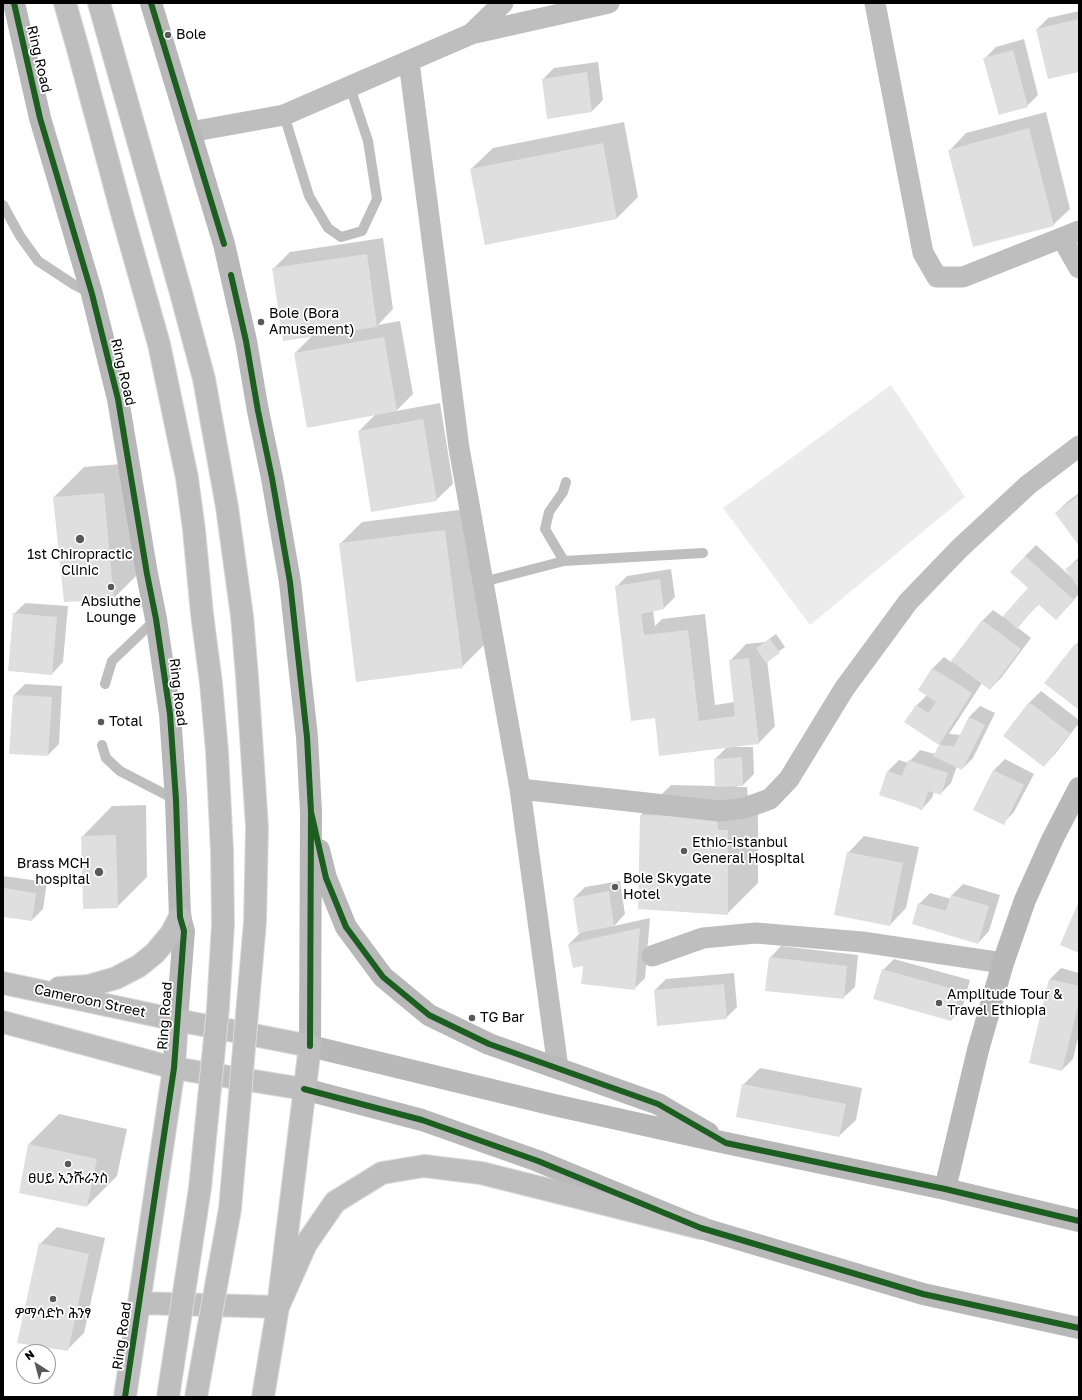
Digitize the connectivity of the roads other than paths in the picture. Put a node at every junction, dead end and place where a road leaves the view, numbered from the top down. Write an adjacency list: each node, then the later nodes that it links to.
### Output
1 (14, 3): 16 (street, Ring Road)
2 (65, 3): 47 (main road, bridge)
3 (99, 3): 48 (main road, bridge)
4 (151, 3): 12 (street)
5 (503, 3): 8 (street)
6 (609, 3): 8 (street)
7 (875, 3): 14 (street)
8 (471, 34): 9 (street)
9 (409, 62): 10 (street); 21 (street)
10 (350, 87): 11 (street); 11 (lane)
11 (284, 115): 12 (street)
12 (190, 132): 28 (street)
13 (3, 205): 16 (lane)
14 (1070, 234): 15 (street)
15 (1079, 268)
16 (92, 294): 22 (street, Ring Road)
17 (1079, 446): 26 (street)
18 (566, 482): 20 (lane)
19 (703, 553): 20 (lane)
20 (564, 561): 21 (lane)
21 (483, 582): 26 (street)
22 (156, 619): 23 (lane); 27 (street, Ring Road)
23 (105, 684)
24 (102, 745): 27 (lane)
25 (1079, 788): 31 (street)
26 (520, 789): 37 (street)
27 (176, 800): 29 (street, Ring Road)
28 (311, 812): 35 (street); 37 (street)
29 (180, 917): 32 (main road); 33 (street, Ring Road)
30 (652, 956): 31 (street)
31 (1003, 963): 40 (street)
32 (11, 985): 33 (main road, Cameroon Street)
33 (177, 1020): 35 (main road, Cameroon Street); 36 (main road, Ring Road)
34 (3, 1022): 36 (main road)
35 (310, 1046): 38 (main road); 39 (street)
36 (174, 1068): 38 (main road); 43 (main road, Ring Road)
37 (558, 1068): 39 (street)
38 (304, 1089): 42 (street); 44 (main road)
39 (726, 1143): 40 (street)
40 (945, 1189): 41 (street)
41 (1079, 1221)
42 (701, 1228): 44 (main road); 45 (street)
43 (138, 1303): 44 (main road); 46 (main road, Ring Road)
44 (278, 1307): 49 (main road)
45 (1079, 1328)
46 (125, 1397)
47 (168, 1397)
48 (196, 1397)
49 (263, 1397)

